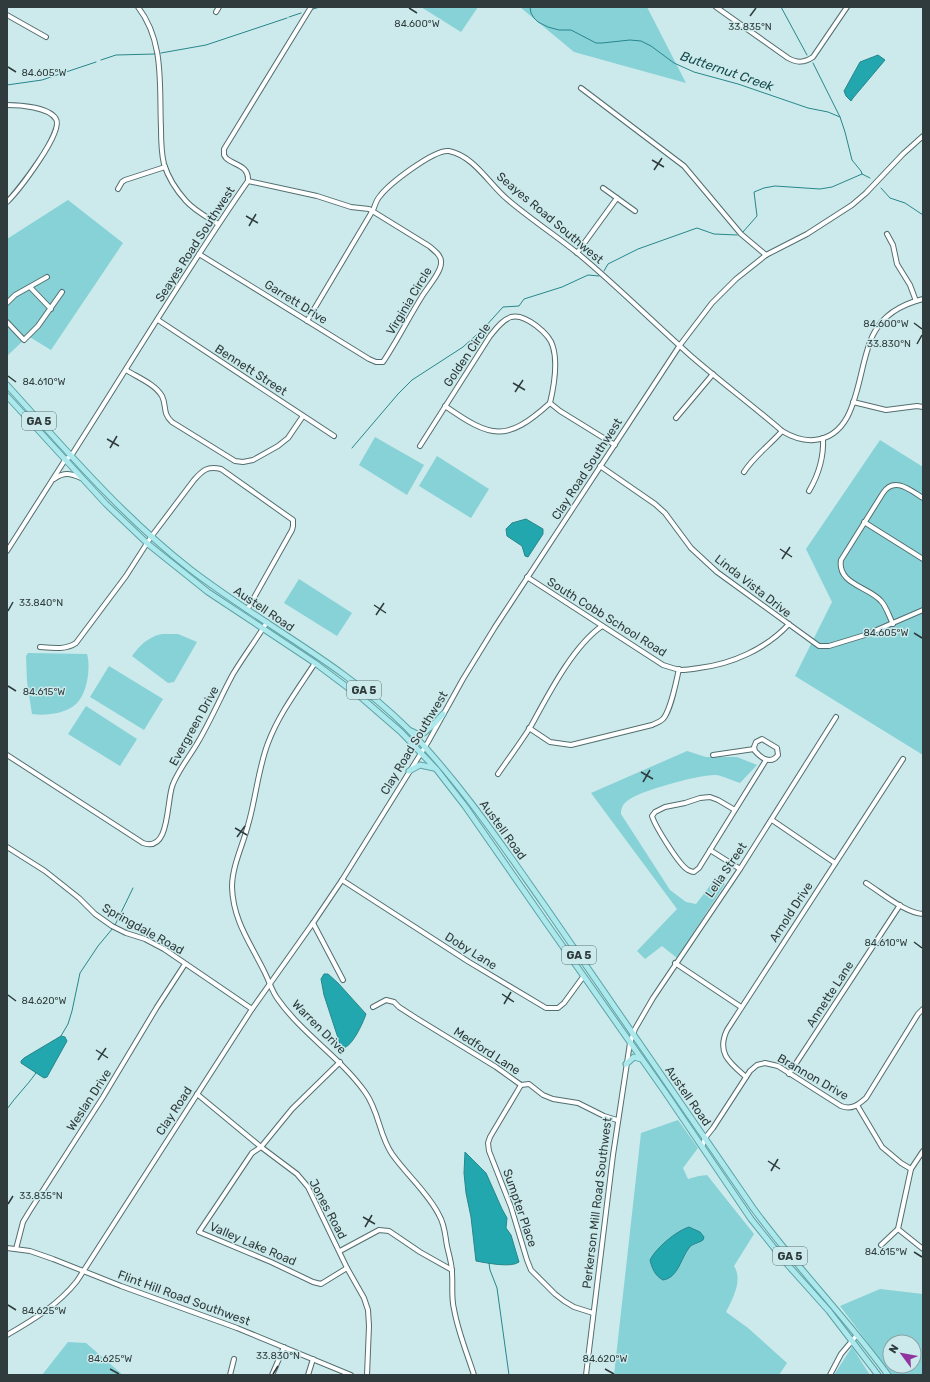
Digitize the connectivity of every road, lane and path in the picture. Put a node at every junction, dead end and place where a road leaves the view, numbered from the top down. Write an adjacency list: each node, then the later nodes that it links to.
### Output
1 (138, 7): 12 (street)
2 (219, 7): 6 (street)
3 (310, 7): 13 (street)
4 (716, 7): 5 (street)
5 (847, 7)
6 (216, 12)
7 (7, 15): 8 (street)
8 (46, 37)
9 (581, 88): 24 (street)
10 (7, 105): 17 (street)
11 (923, 136): 24 (street, Clay Road Southwest)
12 (165, 166): 15 (street); 20 (street)
13 (248, 181): 18 (street, Seayes Road Southwest); 20 (street, Seayes Road Southwest)
14 (603, 188): 16 (street)
15 (118, 189)
16 (617, 198): 19 (street); 22 (street)
17 (7, 202)
18 (373, 210): 22 (street, Seayes Road Southwest); 33 (street); 36 (street, Virginia Circle)
19 (635, 211)
20 (218, 224): 23 (street, Seayes Road Southwest)
21 (887, 234): 29 (street)
22 (577, 253): 35 (street, Seayes Road Southwest)
23 (199, 254): 32 (street, Seayes Road Southwest); 33 (street, Garrett Drive)
24 (766, 255): 35 (street, Clay Road Southwest)
25 (47, 277): 26 (street)
26 (30, 287): 30 (street); 31 (street)
27 (62, 292): 31 (street)
28 (923, 299): 29 (street)
29 (916, 301): 41 (street)
30 (7, 303)
31 (51, 309): 34 (street)
32 (158, 320): 37 (street, Seayes Road Southwest); 45 (street, Bennett Street)
33 (307, 320): 36 (street, Garrett Drive)
34 (7, 322)
35 (680, 345): 38 (street, Seayes Road Southwest); 50 (street, Clay Road Southwest)
36 (383, 362)
37 (126, 370): 45 (street); 52 (street, Seayes Road Southwest)
38 (713, 374): 46 (street); 47 (street, Seayes Road Southwest)
39 (7, 385): 52 (main road, Austell Road / GA 5)
40 (7, 396): 53 (main road, Austell Road / GA 5)
41 (853, 402): 44 (street); 49 (street)
42 (550, 403): 43 (street); 43 (street, Golden Circle); 50 (street)
43 (445, 406): 51 (street, Golden Circle)
44 (923, 407)
45 (303, 416): 48 (street, Bennett Street)
46 (676, 418)
47 (782, 431): 49 (street, Seayes Road Southwest); 55 (street)
48 (334, 436)
49 (823, 438): 58 (street)
50 (615, 445): 54 (street, Clay Road Southwest)
51 (420, 446)
52 (71, 456): 53 (street, Seayes Road Southwest); 61 (main road, Austell Road / GA 5)
53 (65, 460): 56 (main road, Austell Road / GA 5); 57 (street, Seayes Road Southwest)
54 (600, 466): 66 (street, Clay Road Southwest); 70 (street, Linda Vista Drive)
55 (744, 472)
56 (82, 478): 57 (street); 62 (main road, Austell Road / GA 5)
57 (52, 481): 63 (street, Seayes Road Southwest)
58 (809, 491)
59 (923, 498): 60 (street)
60 (864, 522): 65 (street); 71 (street)
61 (151, 537): 62 (street); 67 (main road, Austell Road / GA 5); 67 (street)
62 (148, 544): 73 (main road, Austell Road / GA 5); 75 (street)
63 (9, 545): 64 (street, Seayes Road Southwest)
64 (7, 551)
65 (923, 559)
66 (527, 578): 72 (street, South Cobb School Road); 78 (street, Clay Road Southwest)
67 (247, 610): 69 (main road, Austell Road / GA 5)
68 (923, 610): 71 (street)
69 (266, 622): 73 (street, Evergreen Drive); 81 (main road, Austell Road / GA 5)
70 (789, 624): 71 (street); 74 (street, Linda Vista Drive)
71 (893, 624)
72 (602, 626): 77 (street, South Cobb School Road); 80 (street)
73 (263, 629): 76 (main road, Austell Road / GA 5); 85 (street, Evergreen Drive)
74 (769, 642): 77 (street, South Cobb School Road)
75 (40, 647)
76 (315, 663): 84 (main road, Austell Road / GA 5); 107 (street, Warren Drive)
77 (679, 669): 80 (street)
78 (443, 714): 81 (main road); 82 (street, Clay Road Southwest)
79 (836, 717): 93 (street, Lelia Street)
80 (529, 728): 91 (street)
81 (410, 731): 82 (main road, Austell Road / GA 5)
82 (425, 746): 84 (street, Clay Road Southwest); 112 (main road, Austell Road / GA 5)
83 (754, 749): 86 (street); 88 (street); 88 (street)
84 (421, 753): 89 (main road, Austell Road / GA 5); 90 (street, Clay Road Southwest)
85 (7, 755)
86 (713, 755)
87 (903, 759): 96 (street, Arnold Drive)
88 (766, 760): 92 (street)
89 (434, 768): 90 (main road); 105 (main road, Austell Road / GA 5)
90 (409, 771): 98 (street, Clay Road Southwest)
91 (498, 774)
92 (734, 810): 95 (street); 95 (street)
93 (772, 820): 96 (street); 97 (street, Lelia Street)
94 (7, 847): 104 (street, Springdale Road)
95 (710, 850): 97 (street)
96 (835, 863): 109 (street, Arnold Drive)
97 (740, 869): 103 (street, Lelia Street)
98 (342, 880): 102 (street, Clay Road); 105 (street, Doby Lane)
99 (866, 883): 100 (street)
100 (900, 905): 101 (street); 117 (street, Annette Lane)
101 (923, 914)
102 (313, 923): 106 (street); 107 (street, Clay Road)
103 (675, 963): 109 (street); 112 (street, Lelia Street)
104 (185, 964): 111 (street, Springdale Road); 131 (street, Weslan Drive)
105 (583, 977): 113 (main road, Austell Road / GA 5)
106 (343, 980)
107 (270, 985): 111 (street, Clay Road); 115 (street, Warren Drive)
108 (373, 1007): 119 (street, Medford Lane)
109 (741, 1007): 118 (street, Arnold Drive)
110 (923, 1009): 121 (street, Brannon Drive)
111 (252, 1010): 120 (street, Clay Road)
112 (633, 1034): 113 (street, Perkerson Mill Road Southwest); 123 (main road, Austell Road / GA 5)
113 (630, 1043): 114 (main road, Austell Road / GA 5); 116 (street, Perkerson Mill Road Southwest)
114 (641, 1059): 116 (main road); 125 (main road, Austell Road / GA 5)
115 (340, 1062): 124 (street, Valley Lake Road); 135 (street, Warren Drive)
116 (626, 1064): 122 (street, Perkerson Mill Road Southwest)
117 (789, 1074): 118 (street, Brannon Drive); 121 (street, Brannon Drive)
118 (746, 1077): 123 (street, Brannon Drive)
119 (521, 1084): 122 (street, Medford Lane); 137 (street, Sumpter Place)
120 (197, 1094): 124 (street, Jones Road); 136 (street, Clay Road)
121 (857, 1105): 127 (street)
122 (617, 1120): 137 (street, Perkerson Mill Road Southwest)
123 (705, 1138): 125 (street, Brannon Drive); 138 (main road, Austell Road / GA 5)
124 (261, 1147): 133 (street, Jones Road); 134 (street, Valley Lake Road)
125 (702, 1147): 140 (main road, Austell Road / GA 5)
126 (923, 1151): 127 (street)
127 (911, 1169): 128 (street)
128 (898, 1229): 129 (street); 132 (street)
129 (881, 1245)
130 (7, 1248): 131 (street, Flint Hill Road Southwest)
131 (16, 1249): 136 (street, Flint Hill Road Southwest)
132 (923, 1249)
133 (340, 1251): 134 (street, Jones Road); 135 (street)
134 (348, 1268): 148 (street, Jones Road)
135 (452, 1270): 149 (street, Warren Drive)
136 (83, 1271): 139 (street, Clay Road); 141 (street, Flint Hill Road Southwest)
137 (593, 1313): 150 (street, Perkerson Mill Road Southwest)
138 (857, 1334): 140 (street); 153 (main road, Austell Road / GA 5)
139 (7, 1335)
140 (852, 1341): 151 (street); 152 (main road, Austell Road / GA 5)
141 (284, 1347): 143 (street, Flint Hill Road Southwest); 145 (street)
142 (234, 1359): 144 (street)
143 (313, 1359): 146 (street); 147 (street, Flint Hill Road Southwest)
144 (230, 1375)
145 (272, 1375)
146 (308, 1375)
147 (351, 1375)
148 (368, 1375)
149 (474, 1375)
150 (586, 1375)
151 (830, 1375)
152 (878, 1375)
153 (888, 1375)

